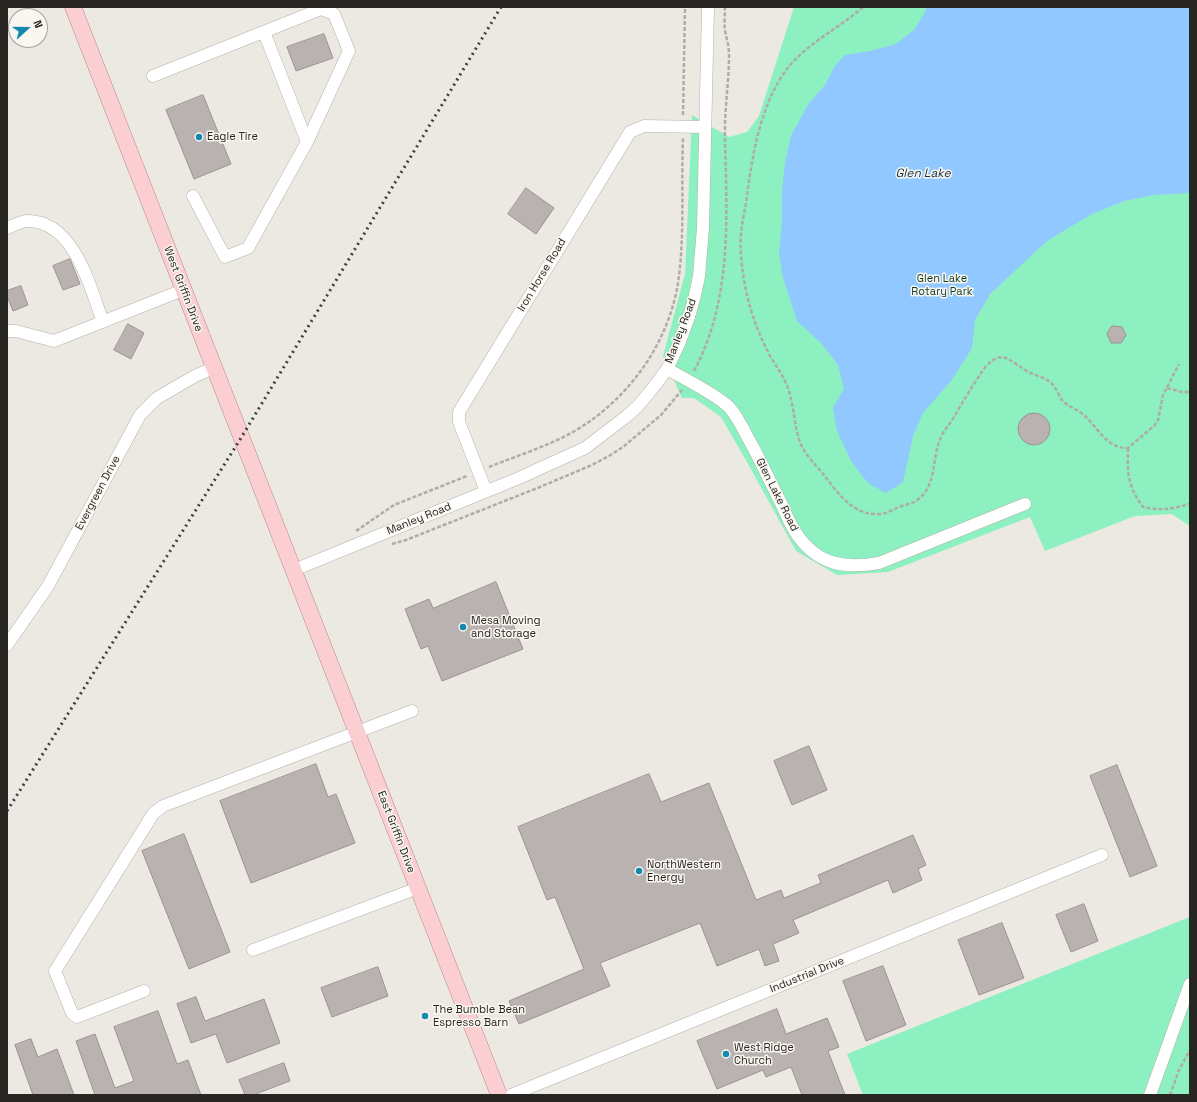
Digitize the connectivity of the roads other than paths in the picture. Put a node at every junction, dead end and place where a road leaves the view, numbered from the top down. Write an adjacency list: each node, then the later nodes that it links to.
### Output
1 (73, 7): 9 (main road, West Griffin Drive)
2 (708, 7): 5 (street, Manley Road)
3 (264, 32): 4 (street); 6 (street); 6 (street)
4 (152, 76)
5 (705, 127): 13 (street, Manley Road); 14 (street, Iron Horse Road)
6 (307, 142): 7 (street)
7 (192, 196)
8 (7, 228): 10 (street)
9 (183, 290): 10 (street); 12 (main road, West Griffin Drive)
10 (102, 322): 11 (street)
11 (7, 332)
12 (213, 368): 16 (main road, West Griffin Drive); 17 (street, Evergreen Drive)
13 (667, 369): 14 (street, Manley Road); 15 (street, Glen Lake Road)
14 (486, 491): 16 (street, Manley Road)
15 (1025, 504)
16 (294, 570): 19 (main road, East Griffin Drive)
17 (7, 645)
18 (412, 711): 19 (street)
19 (357, 732): 21 (main road, East Griffin Drive); 24 (street)
20 (1102, 855): 26 (street, Industrial Drive)
21 (418, 888): 22 (street); 25 (main road, East Griffin Drive)
22 (253, 950)
23 (1190, 984): 27 (street)
24 (144, 991)
25 (499, 1095)
26 (511, 1095)
27 (1150, 1095)

